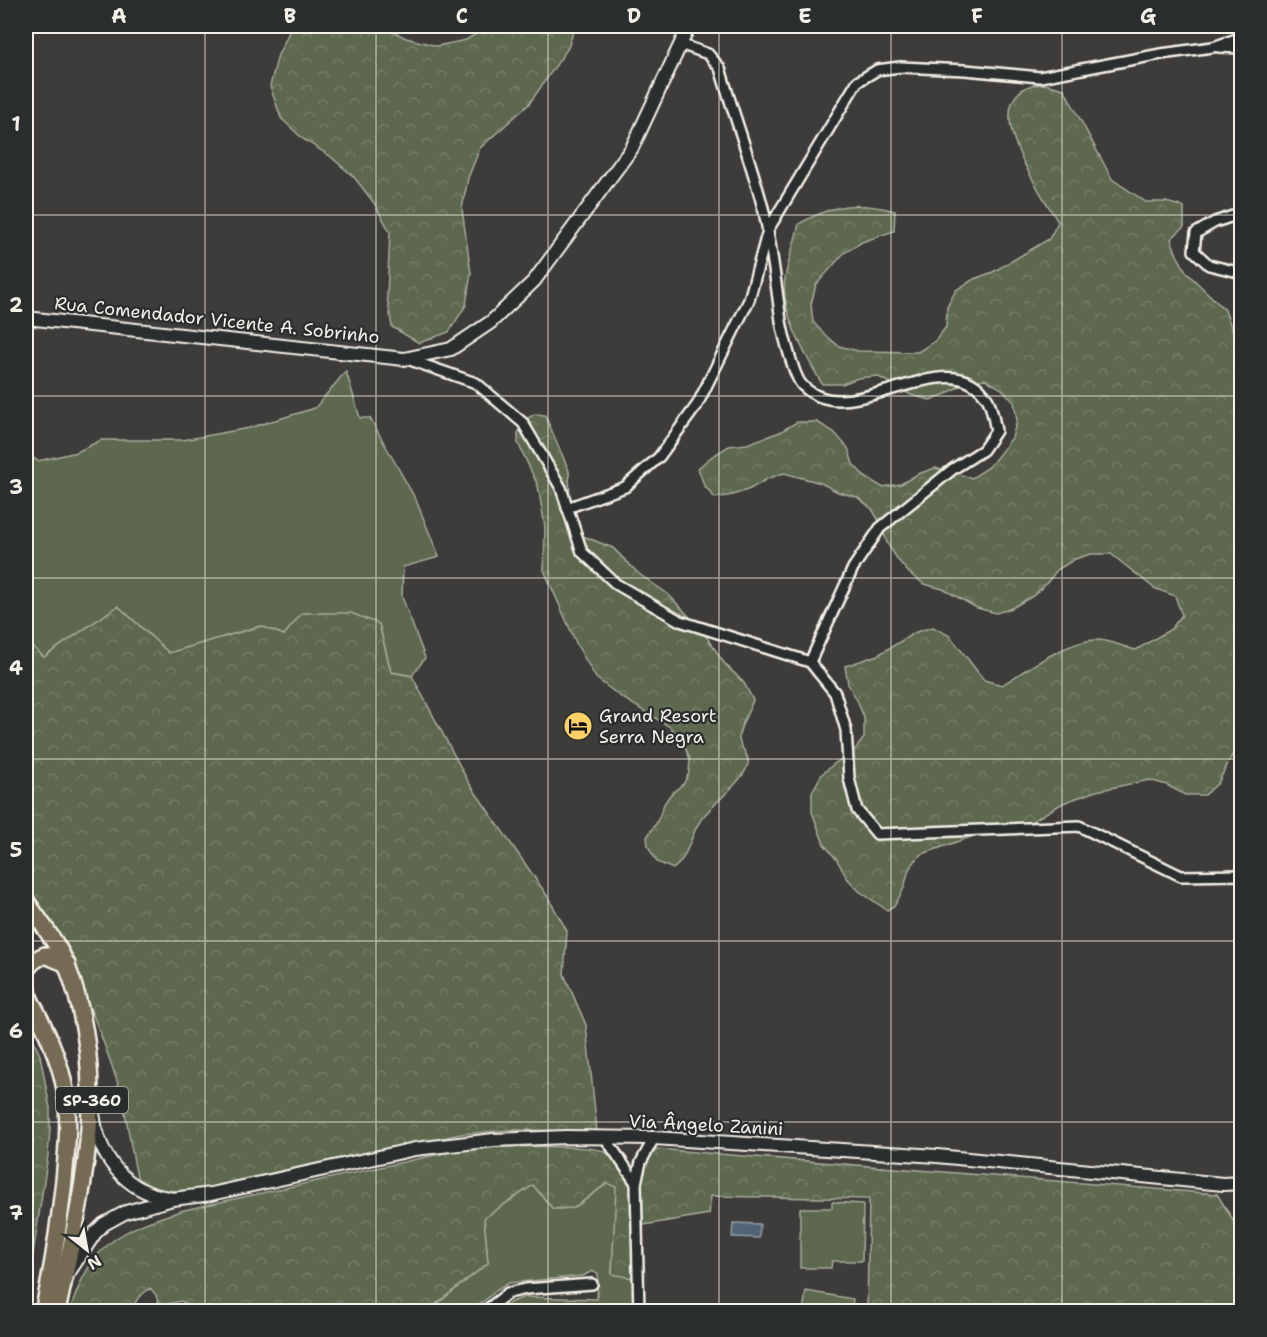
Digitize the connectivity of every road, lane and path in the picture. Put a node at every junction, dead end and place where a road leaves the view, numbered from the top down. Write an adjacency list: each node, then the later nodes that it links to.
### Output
1 (689, 26): 3 (street, Rua Comendador Vicente A. Sobrinho)
2 (1242, 37): 4 (street)
3 (680, 44): 7 (street); 10 (street, Rua Comendador Vicente A. Sobrinho)
4 (1213, 47): 5 (street); 7 (street)
5 (1242, 48)
6 (1242, 213): 8 (street)
7 (768, 230): 11 (street); 12 (street)
8 (1242, 273)
9 (26, 318): 10 (street, Rua Comendador Vicente A. Sobrinho)
10 (404, 359): 11 (street)
11 (567, 508): 12 (street)
12 (810, 662): 13 (street)
13 (1242, 875)
14 (26, 901): 15 (main road, SP-360)
15 (67, 964): 16 (main road, SP-360); 17 (main road, SP-360)
16 (28, 996): 25 (main road, SP-360)
17 (92, 1097): 22 (street, Via Ângelo Zanini); 23 (main road, SP-360)
18 (654, 1138): 19 (street, Via Ângelo Zanini); 20 (street); 21 (street, Via Ângelo Zanini)
19 (606, 1139): 20 (street); 22 (street, Via Ângelo Zanini)
20 (636, 1183): 28 (street)
21 (1242, 1183)
22 (173, 1199): 23 (street, Via Ângelo Zanini)
23 (64, 1279): 26 (main road, SP-360)
24 (592, 1284): 27 (street)
25 (43, 1311)
26 (57, 1311)
27 (484, 1311)
28 (639, 1311)

